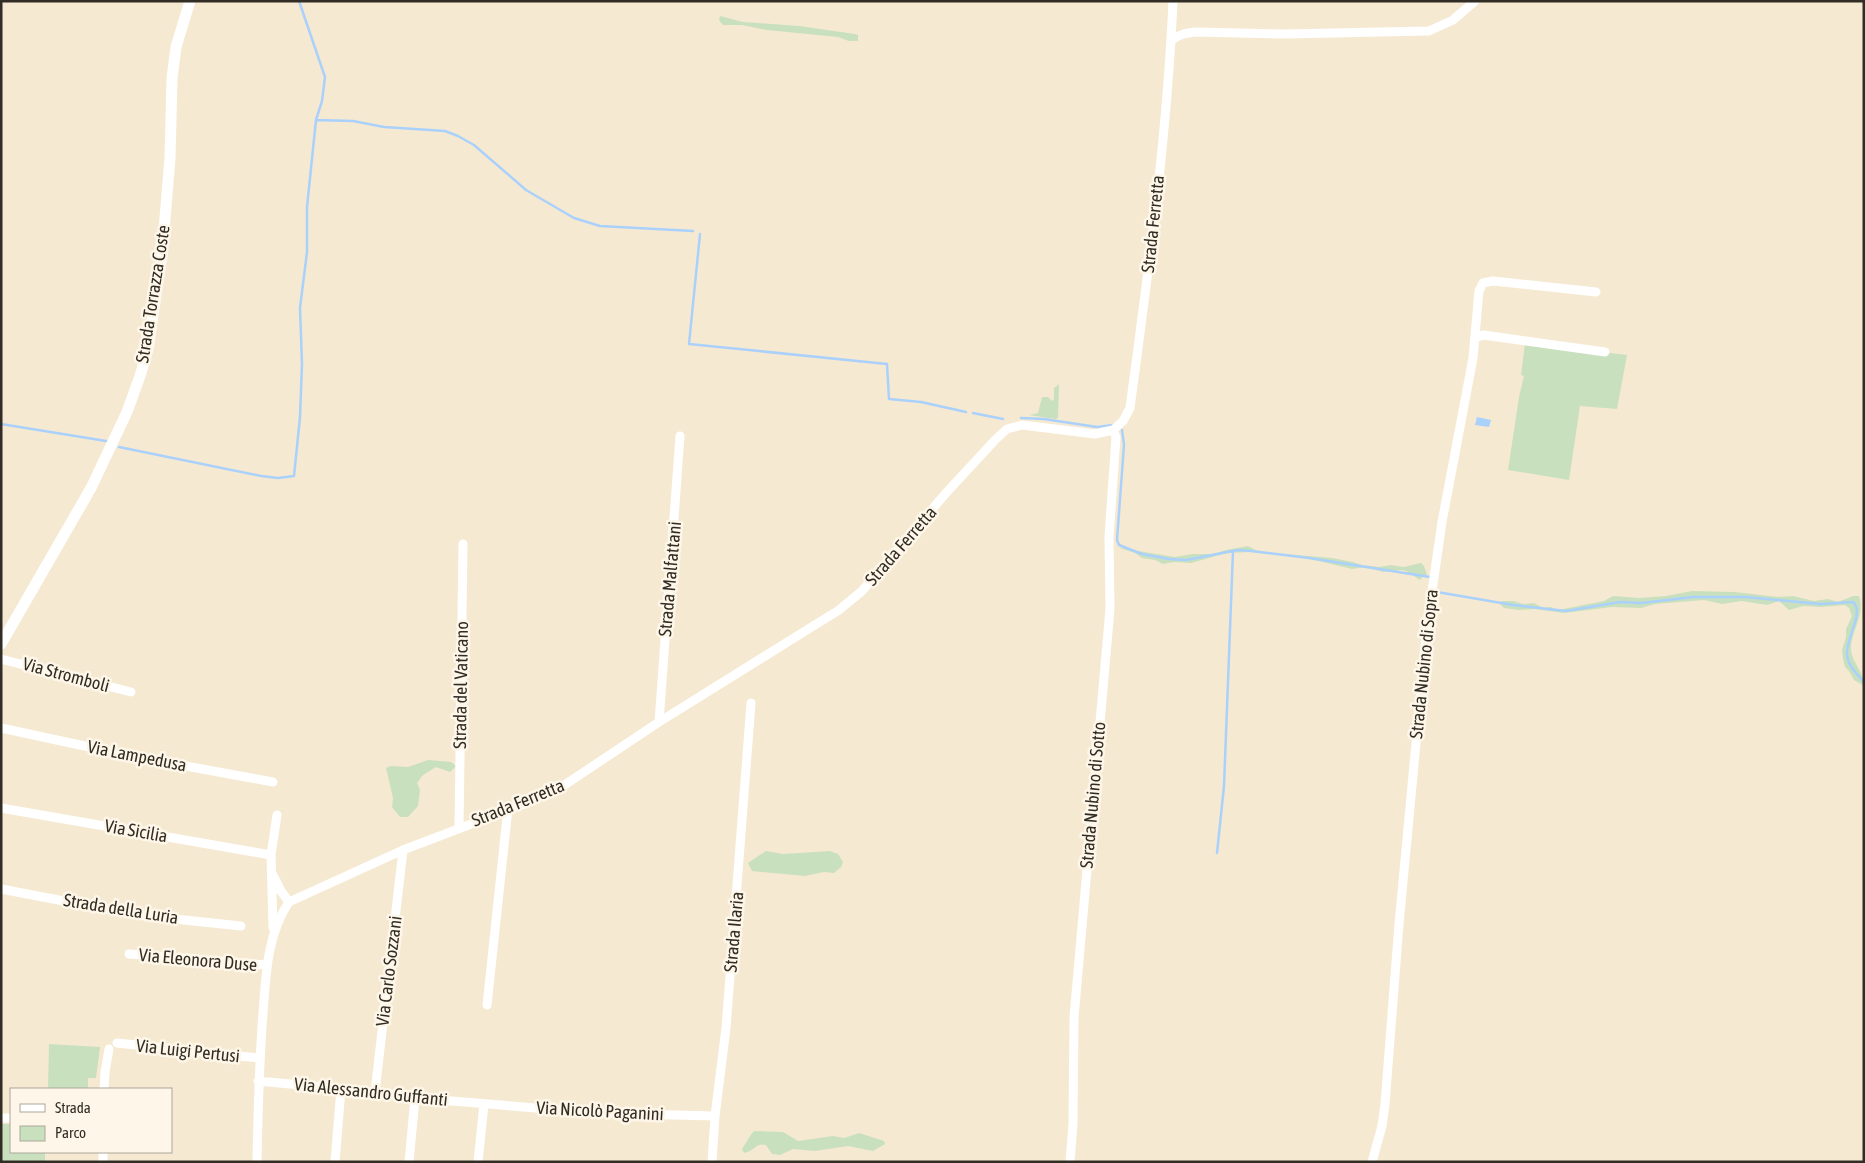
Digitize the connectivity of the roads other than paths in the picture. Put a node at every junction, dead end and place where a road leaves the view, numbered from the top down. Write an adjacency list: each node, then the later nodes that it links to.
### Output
1 (190, 1): 13 (street, Strada Torrazza Coste)
2 (1173, 1): 4 (street, Strada Ferretta)
3 (1475, 1): 5 (street)
4 (1172, 21): 5 (street); 6 (street, Strada Ferretta)
5 (1184, 34): 6 (street)
6 (1171, 41): 10 (street, Strada Ferretta)
7 (1596, 292): 8 (street, Strada Nubino di Sopra)
8 (1475, 338): 9 (street); 50 (street, Strada Nubino di Sopra)
9 (1605, 352)
10 (1113, 430): 17 (street, Strada Ferretta); 49 (street, Strada Nubino di Sotto)
11 (680, 436): 17 (street, Strada Malfattani)
12 (463, 544): 23 (street, Strada del Vaticano)
13 (1, 644)
14 (1, 658): 15 (street, Via Stromboli)
15 (131, 692)
16 (751, 703): 43 (street, Strada Ilaria)
17 (659, 722): 21 (street, Strada Ferretta)
18 (1, 728): 19 (street, Via Lampedusa)
19 (273, 782)
20 (1, 808): 25 (street, Via Sicilia)
21 (508, 808): 23 (street, Strada Ferretta); 33 (street)
22 (277, 816): 25 (street)
23 (459, 827): 24 (street, Strada Ferretta)
24 (403, 850): 28 (street, Strada Ferretta); 40 (street, Via Carlo Sozzani)
25 (272, 855): 26 (street)
26 (272, 872): 28 (street); 30 (street)
27 (1, 889): 29 (street, Strada della Luria)
28 (289, 902): 30 (street)
29 (240, 926)
30 (274, 936): 32 (street)
31 (129, 954): 32 (street, Via Eleonora Duse)
32 (267, 965): 36 (street)
33 (487, 1005)
34 (118, 1043): 36 (street, Via Luigi Pertusi)
35 (108, 1049): 38 (street)
36 (259, 1058): 37 (street)
37 (258, 1081): 39 (street, Via Alessandro Guffanti); 44 (street)
38 (104, 1088)
39 (341, 1089): 40 (street, Via Alessandro Guffanti); 45 (street)
40 (375, 1092): 41 (street, Via Alessandro Guffanti)
41 (415, 1098): 42 (street, Via Alessandro Guffanti); 46 (street)
42 (484, 1104): 43 (street, Via Nicolò Paganini); 47 (street)
43 (715, 1116): 48 (street, Strada Ilaria)
44 (257, 1162)
45 (335, 1162)
46 (409, 1162)
47 (478, 1162)
48 (712, 1162)
49 (1070, 1162)
50 (1372, 1162)

